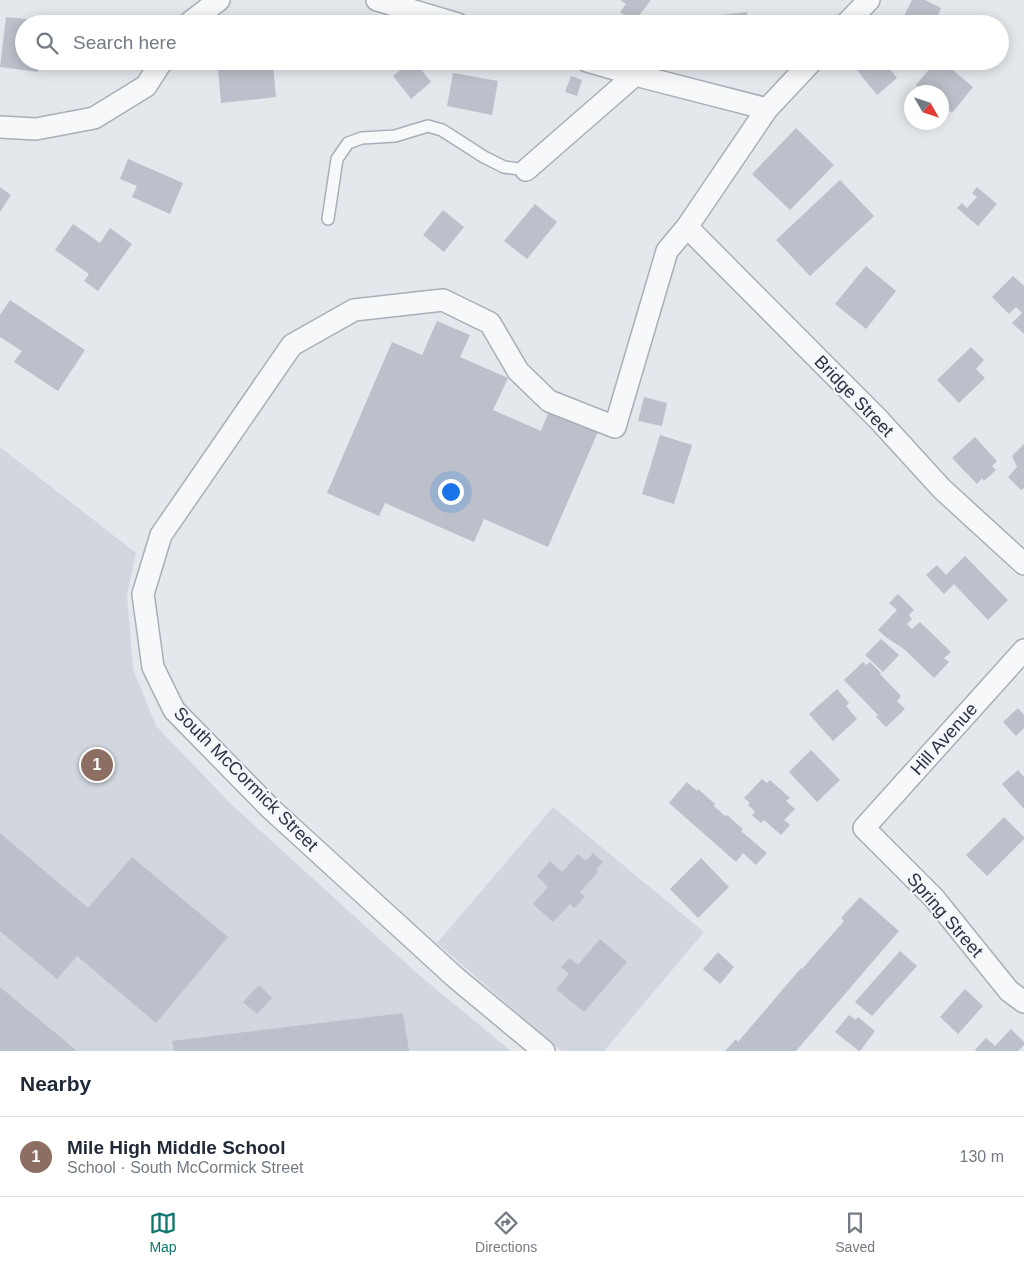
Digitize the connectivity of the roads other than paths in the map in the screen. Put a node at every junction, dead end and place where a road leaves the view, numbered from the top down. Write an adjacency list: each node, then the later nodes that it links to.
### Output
1 (219, 0): 4 (street)
2 (377, 0): 5 (street)
3 (869, 0): 6 (street)
4 (200, 15)
5 (428, 15)
6 (855, 15)
7 (156, 70): 12 (street)
8 (618, 70): 10 (street)
9 (804, 70): 11 (street)
10 (635, 75): 11 (street); 13 (street)
11 (767, 110): 15 (street)
12 (0, 127)
13 (526, 170): 14 (lane)
14 (328, 219)
15 (687, 227): 16 (street, Bridge Street); 20 (street, South McCormick Street)
16 (1024, 564)
17 (1024, 650): 18 (street, Hill Avenue)
18 (864, 828): 19 (street, Spring Street)
19 (1024, 1002)
20 (544, 1051)

